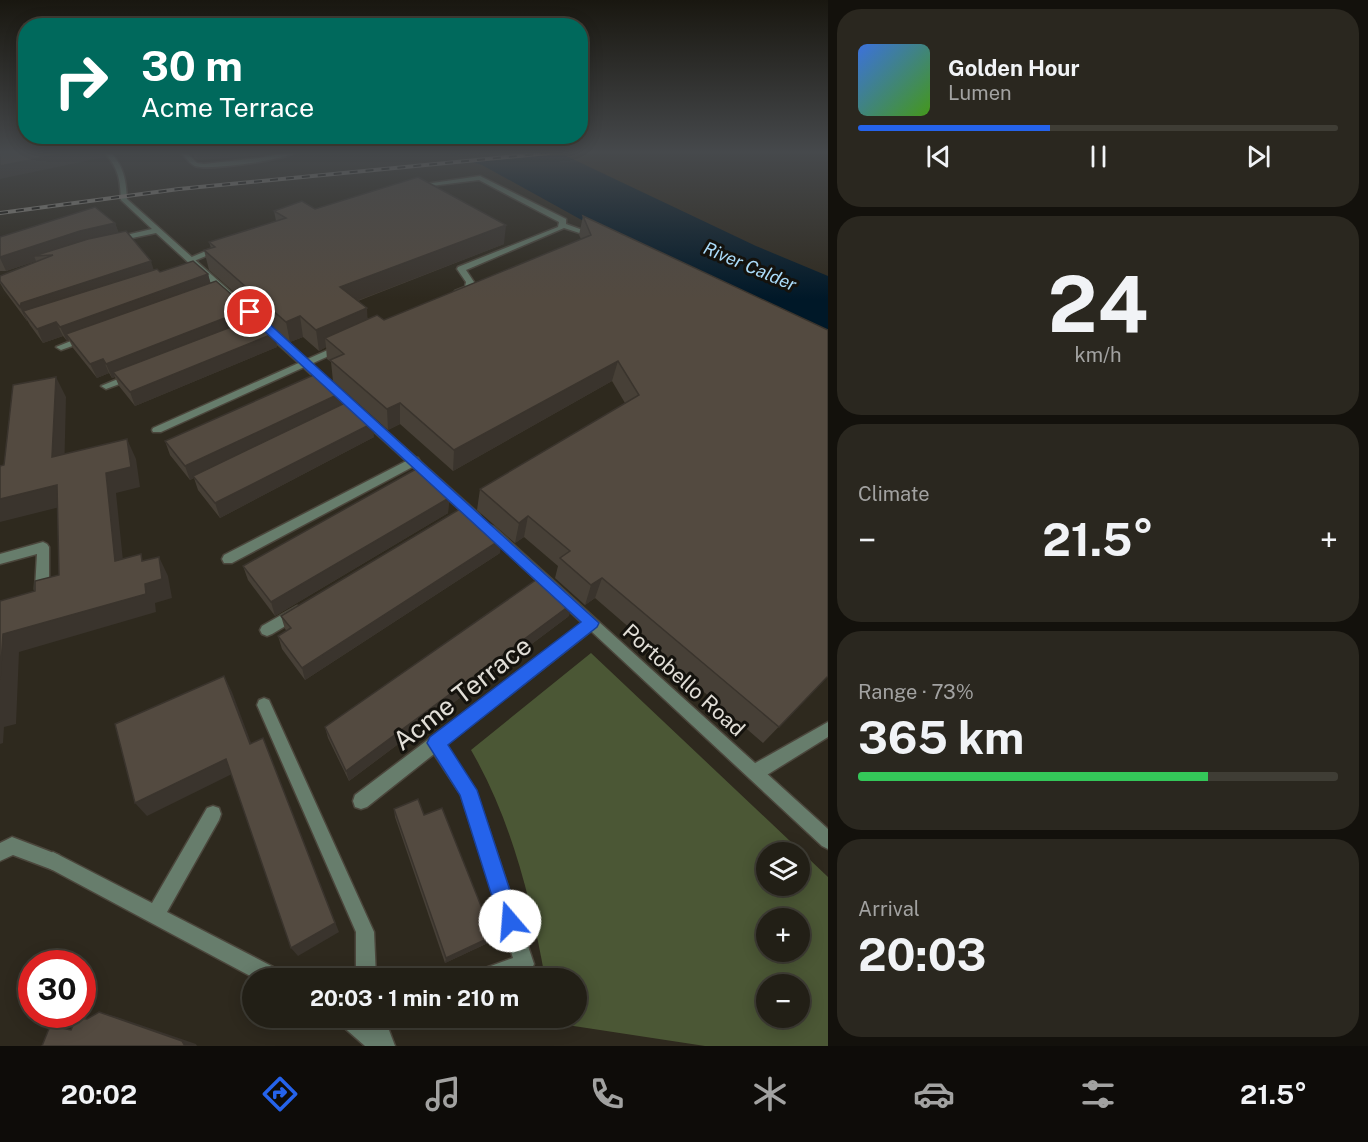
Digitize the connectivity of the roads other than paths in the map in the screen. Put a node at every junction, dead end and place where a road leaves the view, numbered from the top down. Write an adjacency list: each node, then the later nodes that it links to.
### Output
1 (126, 202): 4 (street, Portobello Road)
2 (526, 202): 3 (street)
3 (562, 225): 5 (street); 9 (street)
4 (159, 230): 6 (street); 8 (street, Portobello Road)
5 (601, 238)
6 (112, 241)
7 (235, 243): 8 (street)
8 (191, 264): 13 (street, Portobello Road)
9 (449, 297)
10 (94, 336): 12 (street)
11 (346, 345): 13 (street)
12 (61, 347)
13 (307, 363): 16 (street); 17 (street, Portobello Road)
14 (138, 374): 15 (street)
15 (106, 386)
16 (157, 430)
17 (414, 461): 19 (street); 22 (street, Portobello Road)
18 (0, 559): 20 (street)
19 (228, 560)
20 (42, 589)
21 (307, 606): 23 (street)
22 (592, 623): 26 (street, Acme Terrace); 27 (street, Portobello Road)
23 (267, 630)
24 (264, 705): 34 (street)
25 (828, 729): 27 (street)
26 (436, 743): 28 (street, Acme Terrace); 35 (street)
27 (756, 772): 30 (street, Portobello Road)
28 (362, 801)
29 (213, 814): 32 (street)
30 (828, 840)
31 (0, 852): 32 (street)
32 (155, 915): 33 (street)
33 (255, 968)
34 (366, 968)
35 (513, 968)
36 (361, 1028): 38 (street)
37 (377, 1028): 38 (street)
38 (383, 1046)

